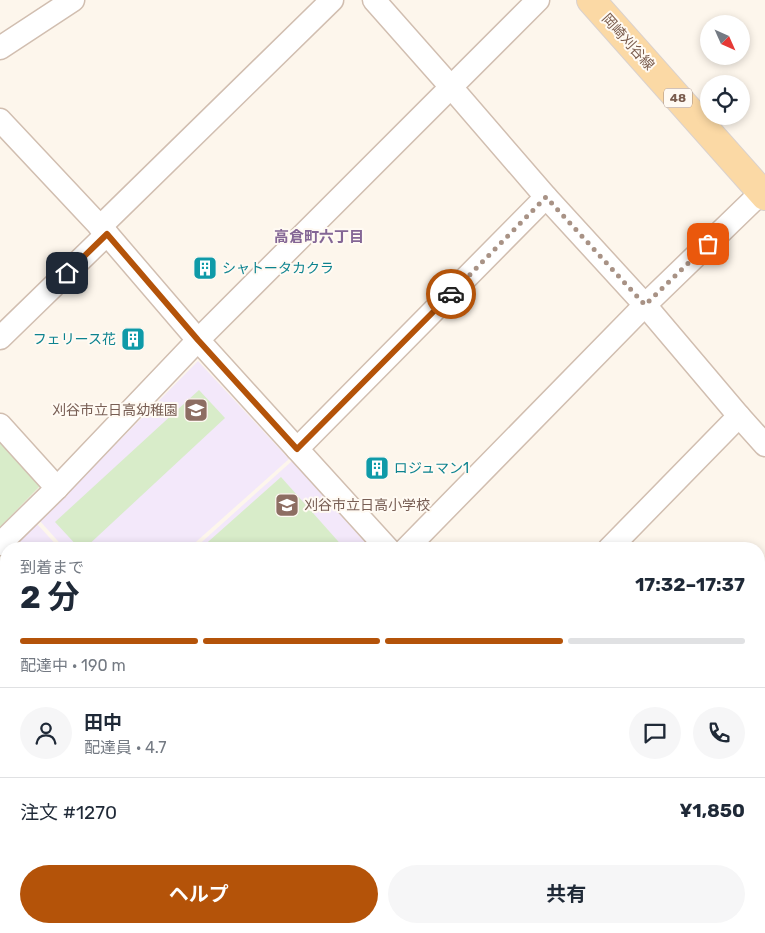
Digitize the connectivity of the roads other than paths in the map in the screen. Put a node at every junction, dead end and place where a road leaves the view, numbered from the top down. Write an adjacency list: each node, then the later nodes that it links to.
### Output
1 (73, 0): 6 (street)
2 (332, 0): 11 (street)
3 (374, 0): 7 (street)
4 (538, 0): 7 (street)
5 (591, 0): 9 (main road, 岡崎刈谷線 / 48)
6 (0, 48)
7 (451, 87): 10 (street); 14 (street)
8 (0, 120): 11 (street)
9 (764, 192): 12 (street)
10 (546, 197): 12 (street); 18 (street)
11 (103, 230): 13 (street); 14 (street)
12 (645, 305): 15 (street); 22 (street)
13 (0, 338)
14 (198, 340): 18 (street); 19 (street)
15 (739, 416): 17 (street); 23 (street)
16 (0, 425): 19 (street)
17 (765, 444)
18 (297, 449): 21 (street)
19 (58, 488): 20 (street)
20 (2, 542)
21 (382, 542)
22 (413, 542)
23 (616, 542)

